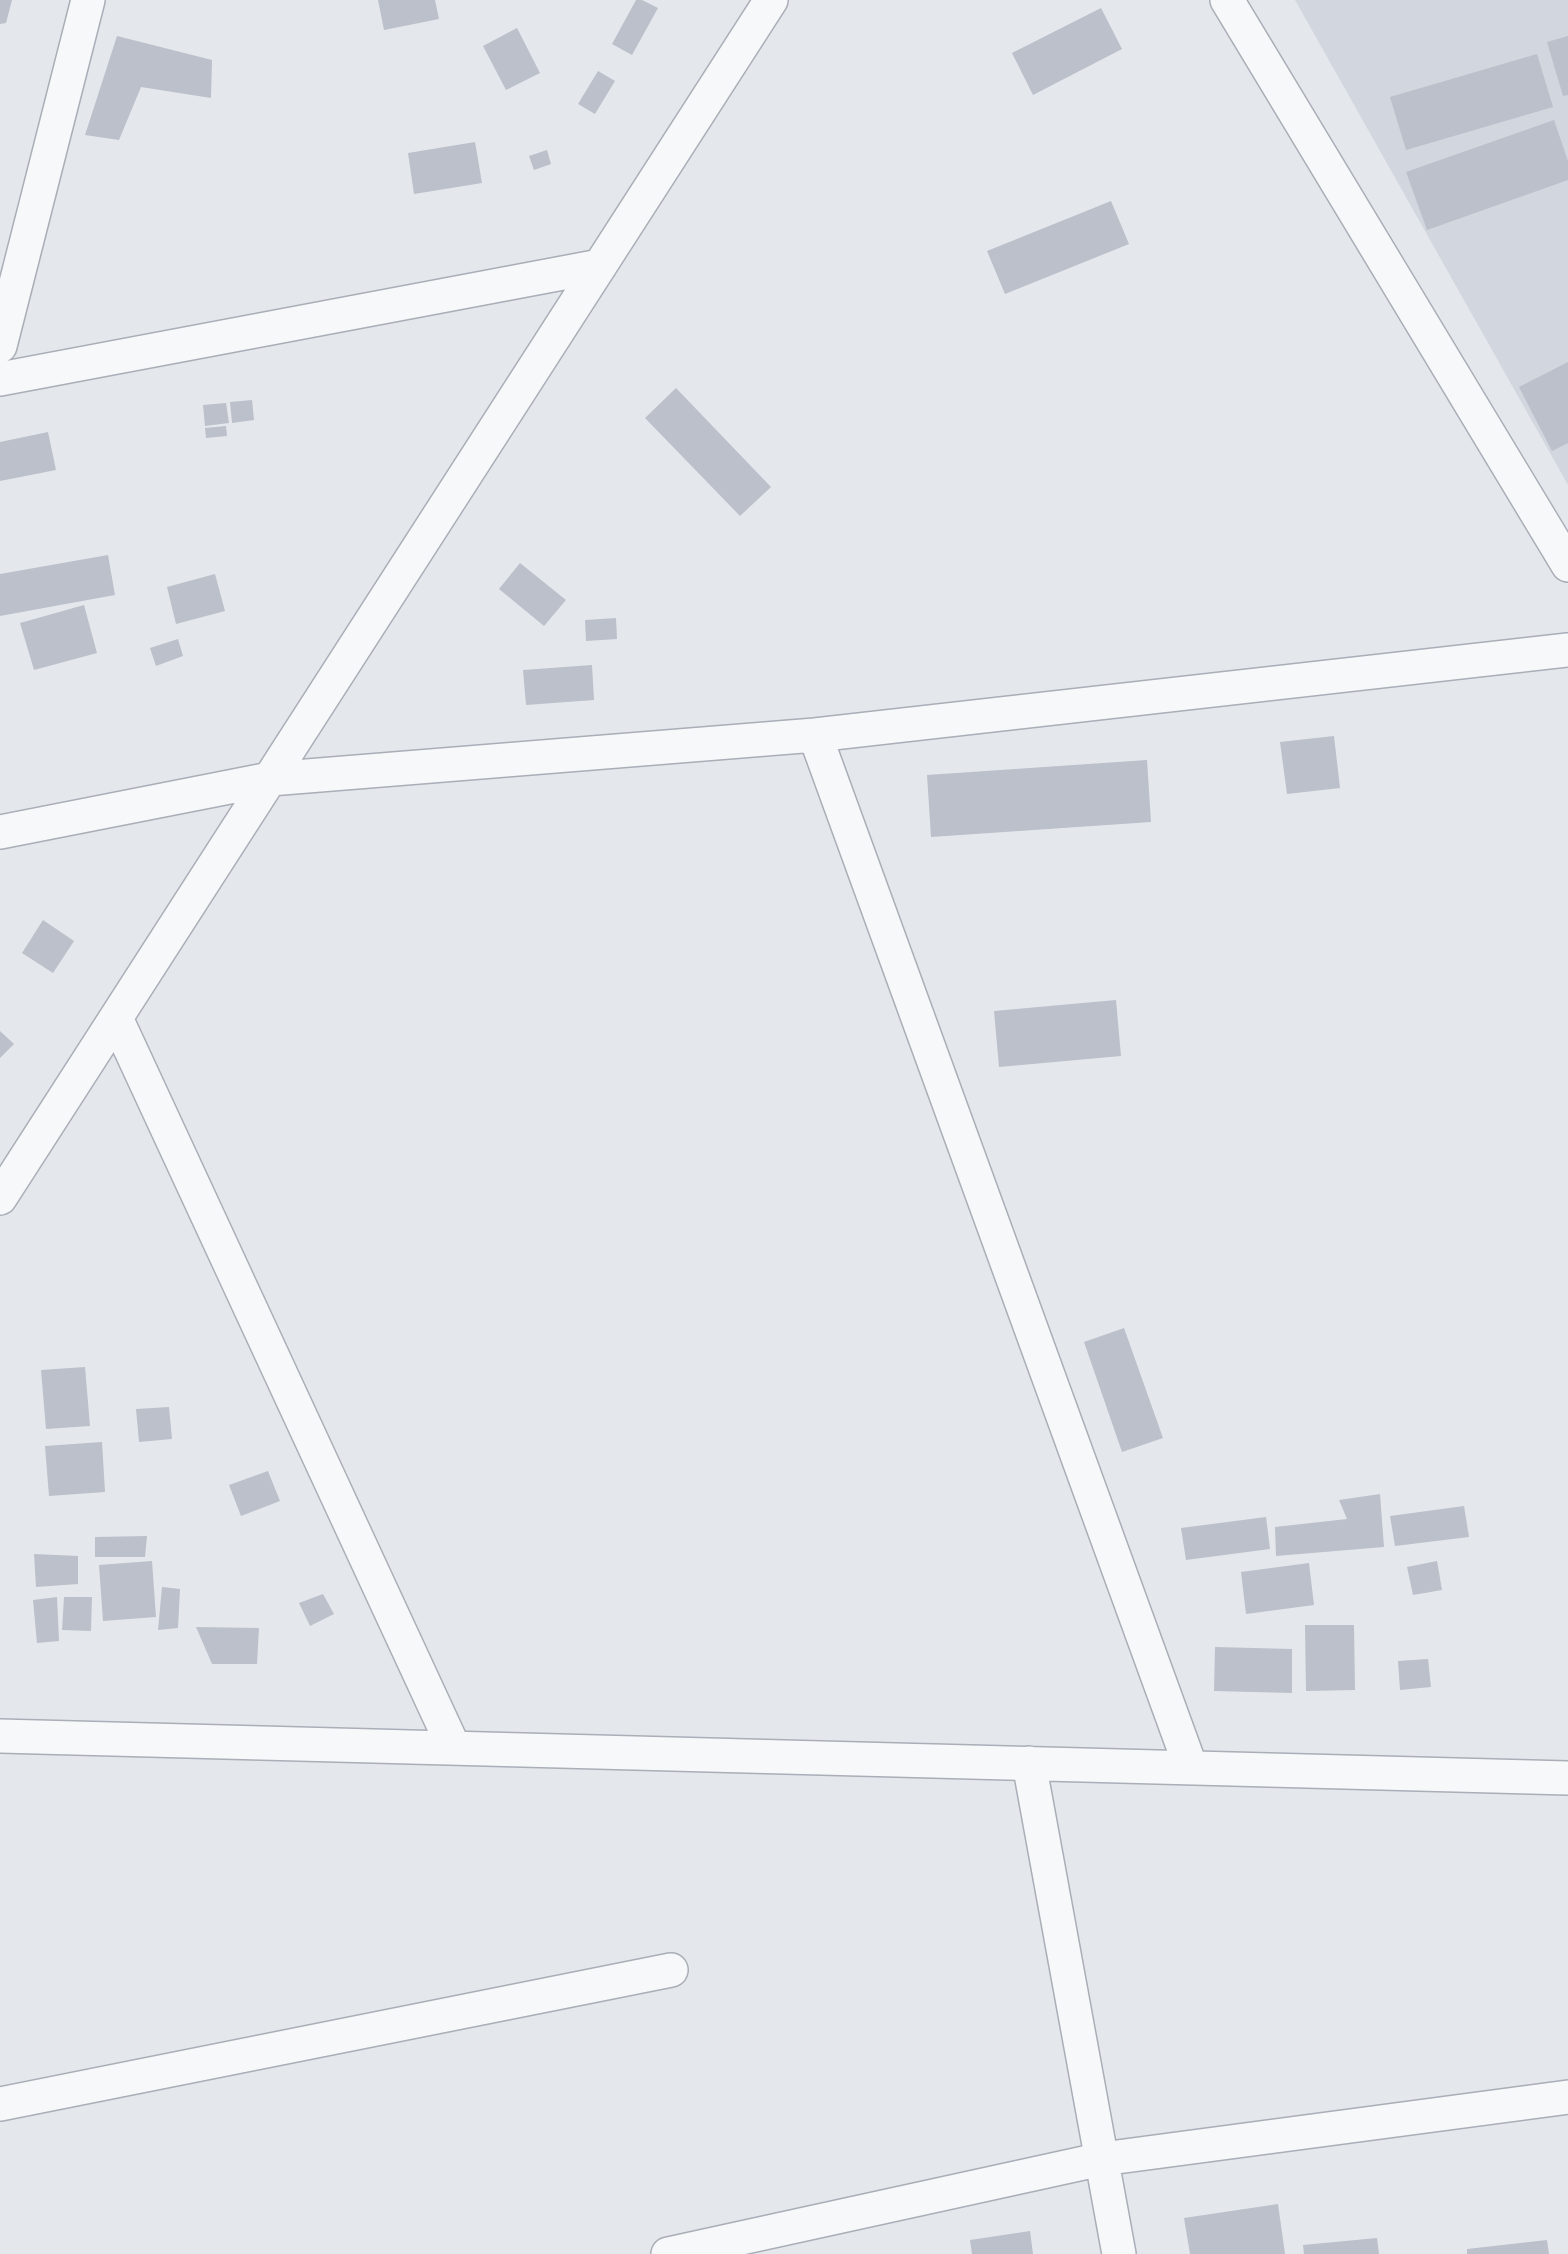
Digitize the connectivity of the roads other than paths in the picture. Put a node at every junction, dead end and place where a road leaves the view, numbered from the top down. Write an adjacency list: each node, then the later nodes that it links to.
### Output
1 (88, 0): 5 (street)
2 (771, 0): 4 (street)
3 (1227, 0): 7 (street)
4 (600, 266): 6 (street); 10 (street)
5 (0, 346)
6 (0, 379)
7 (1568, 565)
8 (1568, 650): 9 (street)
9 (815, 735): 10 (street); 17 (street)
10 (270, 779): 11 (street); 12 (street)
11 (0, 832)
12 (116, 1018): 13 (street); 15 (street)
13 (0, 1198)
14 (0, 1736): 15 (street)
15 (454, 1748): 16 (street)
16 (1029, 1763): 17 (street); 22 (street)
17 (1191, 1768): 18 (street)
18 (1568, 1778)
19 (671, 1970): 21 (street)
20 (1568, 2097): 22 (street)
21 (0, 2104)
22 (1102, 2159): 23 (street); 24 (street)
23 (668, 2254)
24 (1119, 2254)

